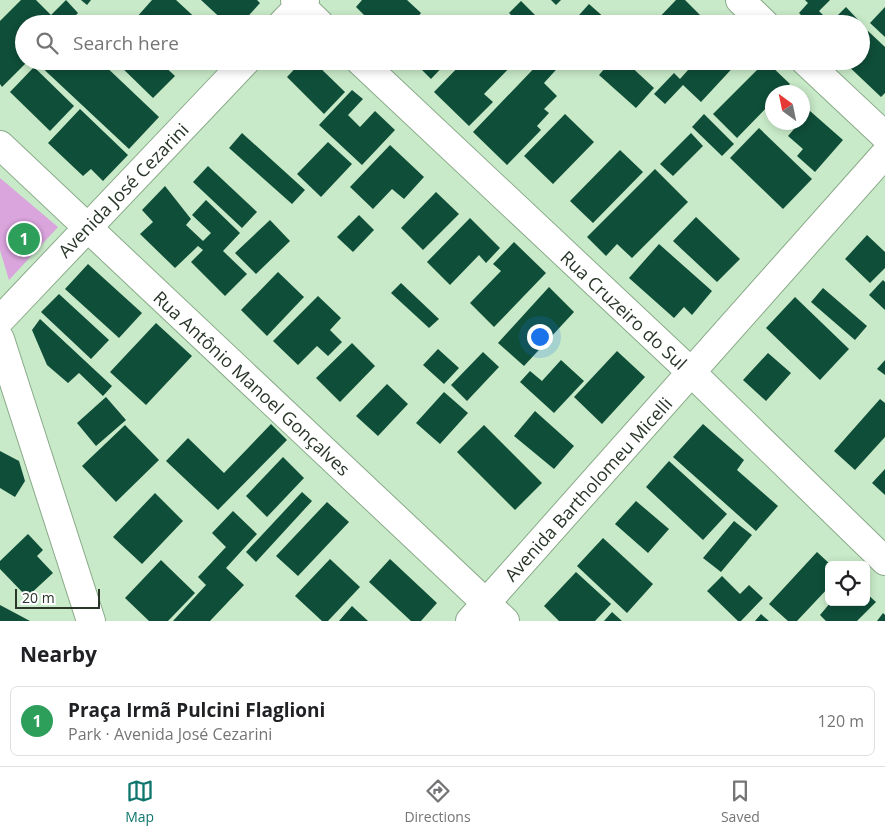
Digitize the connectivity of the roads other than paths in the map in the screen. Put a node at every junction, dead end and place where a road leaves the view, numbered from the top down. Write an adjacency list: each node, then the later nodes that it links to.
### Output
1 (740, 0): 4 (street)
2 (296, 7): 3 (street)
3 (307, 15)
4 (756, 15)
5 (237, 70): 11 (street, Avenida José Cezarini)
6 (370, 70): 14 (street, Rua Cruzeiro do Sul)
7 (815, 70): 8 (street)
8 (885, 136)
9 (0, 145): 11 (street, Rua Antônio Manoel Gonçalves)
10 (885, 154): 14 (street, Avenida Bartholomeu Micelli)
11 (87, 227): 12 (street, Avenida José Cezarini); 16 (street, Rua Antônio Manoel Gonçalves)
12 (0, 320)
13 (0, 338): 17 (street)
14 (692, 373): 15 (street, Rua Cruzeiro do Sul); 16 (street, Avenida Bartholomeu Micelli)
15 (885, 561)
16 (487, 615)
17 (90, 621)

